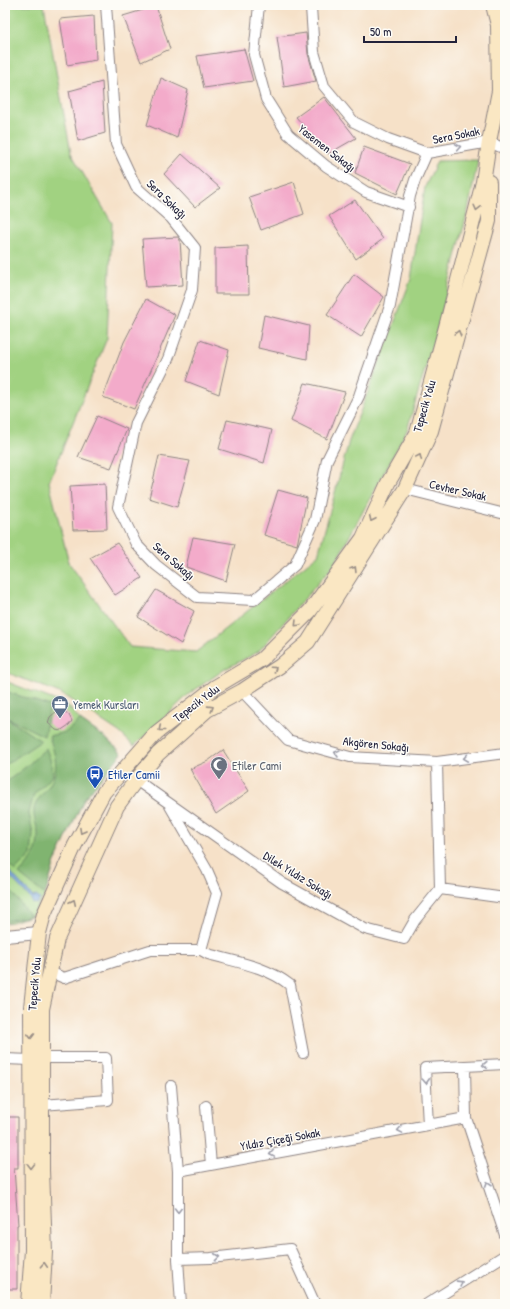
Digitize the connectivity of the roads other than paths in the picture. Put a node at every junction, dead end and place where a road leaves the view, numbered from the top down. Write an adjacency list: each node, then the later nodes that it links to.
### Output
1 (106, 5): 8 (street, Sera Sokağı)
2 (259, 5): 8 (street, Yasemen Sokağı)
3 (312, 5): 7 (street)
4 (493, 5): 5 (main road, Tepecik Yolu)
5 (489, 142): 6 (street); 7 (street, Sera Sokak, one-way to 5); 9 (main road, Tepecik Yolu, one-way to 9); 10 (main road, Tepecik Yolu, one-way to 5)
6 (505, 149)
7 (427, 153): 8 (street, Sera Sokağı)
8 (409, 207)
9 (388, 483): 10 (main road); 12 (main road, Tepecik Yolu, one-way to 12)
10 (405, 489): 11 (street, Cevher Sokak); 13 (main road, Tepecik Yolu, one-way to 10)
11 (505, 514)
12 (231, 677): 13 (main road); 16 (main road, Tepecik Yolu, one-way to 16)
13 (242, 691): 15 (street, Akgören Sokağı, one-way to 13); 17 (main road, Tepecik Yolu, one-way to 13)
14 (505, 753): 15 (street, Akgören Sokağı, one-way to 15)
15 (438, 762): 19 (street)
16 (123, 770): 17 (main road); 21 (main road, Tepecik Yolu, one-way to 21)
17 (136, 780): 18 (street, Dilek Yıldız Sokağı); 22 (main road, Tepecik Yolu, one-way to 17)
18 (168, 803): 19 (street, Dilek Yıldız Sokağı); 26 (street)
19 (440, 889): 20 (street)
20 (505, 898)
21 (44, 914): 22 (main road); 23 (main road, Tepecik Yolu)
22 (65, 920): 25 (main road, Tepecik Yolu)
23 (39, 933): 24 (street); 25 (main road); 30 (main road, Tepecik Yolu, one-way to 30)
24 (5, 936)
25 (57, 939): 27 (main road, Tepecik Yolu)
26 (201, 950): 27 (street); 28 (street)
27 (50, 972): 30 (main road, Tepecik Yolu)
28 (303, 1054)
29 (5, 1059): 30 (street)
30 (37, 1059): 34 (main road, Tepecik Yolu); 34 (street); 44 (main road, Tepecik Yolu, one-way to 44)
31 (505, 1064): 32 (street, one-way to 32)
32 (465, 1066): 36 (street); 37 (street, one-way to 37)
33 (171, 1086): 39 (street)
34 (42, 1105): 45 (main road, Tepecik Yolu, one-way to 34)
35 (206, 1106): 38 (street)
36 (466, 1118): 37 (street, Yıldız Çiçeği Sokak); 40 (street, one-way to 36)
37 (428, 1125): 38 (street, Yıldız Çiçeği Sokak, one-way to 38)
38 (211, 1165): 39 (street, Yıldız Çiçeği Sokak)
39 (178, 1171): 42 (street, one-way to 42)
40 (505, 1235)
41 (505, 1255): 43 (street, one-way to 41)
42 (178, 1259): 46 (street); 47 (street, one-way to 47)
43 (439, 1301): 48 (street)
44 (28, 1304)
45 (42, 1304)
46 (181, 1304)
47 (315, 1304)
48 (427, 1304)

